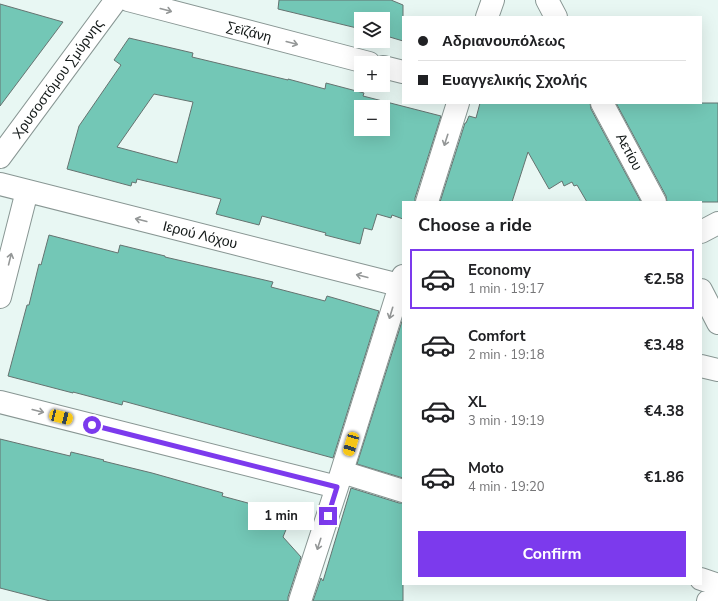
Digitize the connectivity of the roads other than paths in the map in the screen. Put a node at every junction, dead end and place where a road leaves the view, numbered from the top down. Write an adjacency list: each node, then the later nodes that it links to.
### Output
1 (116, 0): 12 (street, Χρυσοστόμου Σμύρνης)
2 (128, 0): 7 (street, Σεϊζάνη, one-way to 7)
3 (493, 0): 5 (street)
4 (547, 0): 6 (street)
5 (487, 16)
6 (555, 16)
7 (354, 59)
8 (390, 69): 9 (street)
9 (402, 72)
10 (458, 104): 15 (street, one-way to 15)
11 (603, 104): 16 (street, Αετίου)
12 (0, 158)
13 (0, 184): 14 (street, Ιερού Λόχου)
14 (27, 191): 19 (street, Ιερού Λόχου, one-way to 14); 21 (street, one-way to 14)
15 (427, 201)
16 (654, 201)
17 (718, 223): 18 (street)
18 (702, 231)
19 (402, 283): 26 (street, one-way to 26)
20 (702, 292): 22 (street)
21 (0, 297)
22 (718, 323)
23 (702, 366): 24 (street)
24 (718, 370)
25 (0, 402): 26 (street, one-way to 26)
26 (340, 480): 27 (street); 31 (street, one-way to 31)
27 (402, 491)
28 (702, 580): 29 (street)
29 (718, 584)
30 (718, 593): 32 (street)
31 (300, 601)
32 (708, 601)

